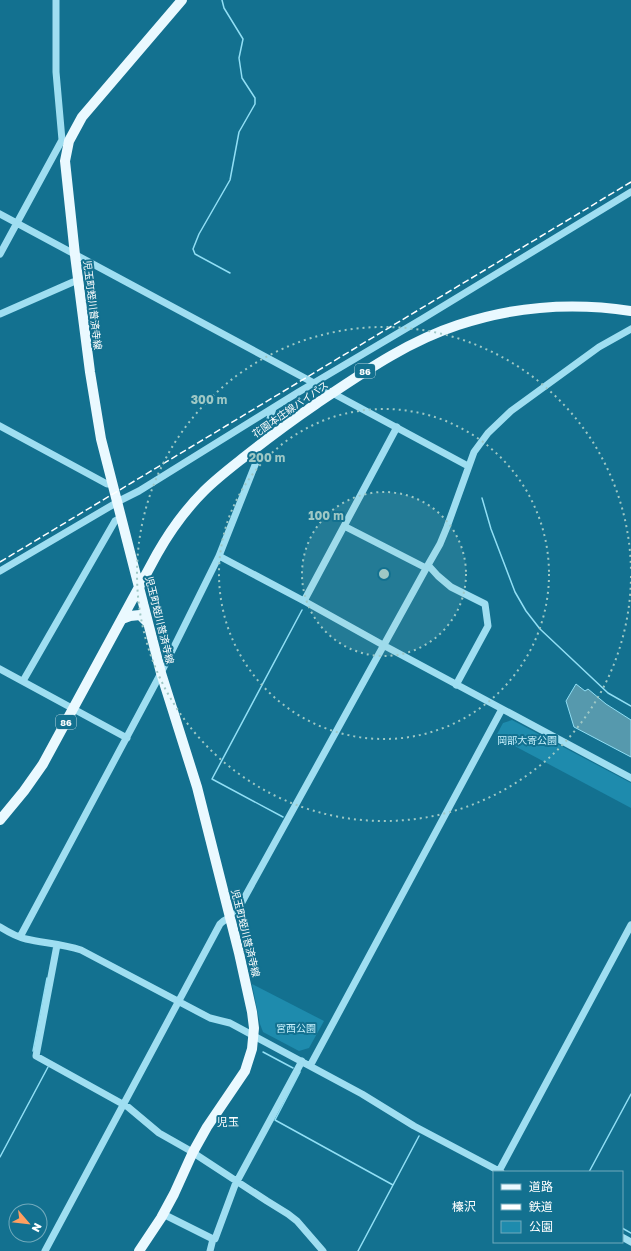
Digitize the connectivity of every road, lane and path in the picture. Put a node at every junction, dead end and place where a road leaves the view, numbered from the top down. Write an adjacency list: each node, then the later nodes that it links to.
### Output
1 (56, 0): 3 (street)
2 (182, 0): 3 (main road, 児玉町蛭川普済寺線)
3 (66, 140): 6 (street); 8 (main road, 児玉町蛭川普済寺線)
4 (631, 192): 13 (street)
5 (0, 214): 6 (street)
6 (16, 223): 7 (street); 8 (street)
7 (0, 254)
8 (75, 256): 9 (main road, 児玉町蛭川普済寺線); 13 (street)
9 (78, 281): 11 (street); 21 (main road, 児玉町蛭川普済寺線)
10 (631, 311): 14 (main road, 花園本庄線バイパス / 86)
11 (0, 314)
12 (631, 329): 20 (street)
13 (314, 383): 14 (street); 15 (street)
14 (332, 393): 17 (street); 18 (main road, 花園本庄線バイパス / 86)
15 (273, 408): 18 (street); 22 (street)
16 (0, 426): 21 (street)
17 (397, 427): 20 (street); 24 (street)
18 (269, 438): 19 (main road, 花園本庄線バイパス / 86)
19 (251, 452): 25 (street); 26 (main road, 花園本庄線バイパス / 86)
20 (468, 466): 28 (street)
21 (112, 484): 22 (main road, 児玉町蛭川普済寺線)
22 (118, 502): 23 (main road, 児玉町蛭川普済寺線); 29 (street)
23 (121, 518): 27 (main road, 児玉町蛭川普済寺線); 37 (street)
24 (344, 526): 28 (street); 31 (street)
25 (219, 556): 31 (street); 36 (street)
26 (154, 560): 27 (main road); 30 (main road, 花園本庄線バイパス / 86)
27 (133, 561): 30 (main road, 児玉町蛭川普済寺線)
28 (427, 567): 34 (street); 38 (street)
29 (0, 571)
30 (139, 589): 32 (main road, 花園本庄線バイパス / 86); 33 (main road, 児玉町蛭川普済寺線)
31 (304, 601): 34 (street)
32 (122, 619): 33 (main road); 39 (main road, 花園本庄線バイパス / 86)
33 (148, 624): 36 (main road, 児玉町蛭川普済寺線)
34 (383, 645): 38 (street); 44 (street)
35 (0, 669): 37 (street)
36 (161, 673): 41 (street); 44 (main road, 児玉町蛭川普済寺線)
37 (23, 681): 39 (street)
38 (456, 685): 40 (street)
39 (73, 709): 41 (street); 43 (main road, 花園本庄線バイパス / 86)
40 (502, 709): 42 (street); 52 (street)
41 (127, 738): 47 (street)
42 (631, 778)
43 (0, 820)
44 (230, 919): 49 (street); 50 (main road, 児玉町蛭川普済寺線)
45 (631, 925): 56 (street)
46 (0, 927): 47 (street)
47 (20, 937): 48 (street)
48 (57, 945): 49 (street); 53 (street)
49 (179, 1001): 50 (street); 53 (street)
50 (254, 1036): 51 (street); 54 (main road, 児玉町蛭川普済寺線)
51 (302, 1061): 52 (street); 57 (street)
52 (310, 1066): 55 (street)
53 (123, 1104): 54 (street); 60 (street)
54 (193, 1152): 57 (street); 58 (main road, 児玉町蛭川普済寺線)
55 (498, 1171)
56 (501, 1171)
57 (238, 1181): 59 (street); 63 (street)
58 (163, 1214): 59 (street); 61 (main road, 児玉町蛭川普済寺線)
59 (214, 1239): 62 (street)
60 (45, 1251)
61 (139, 1251)
62 (210, 1251)
63 (323, 1251)

